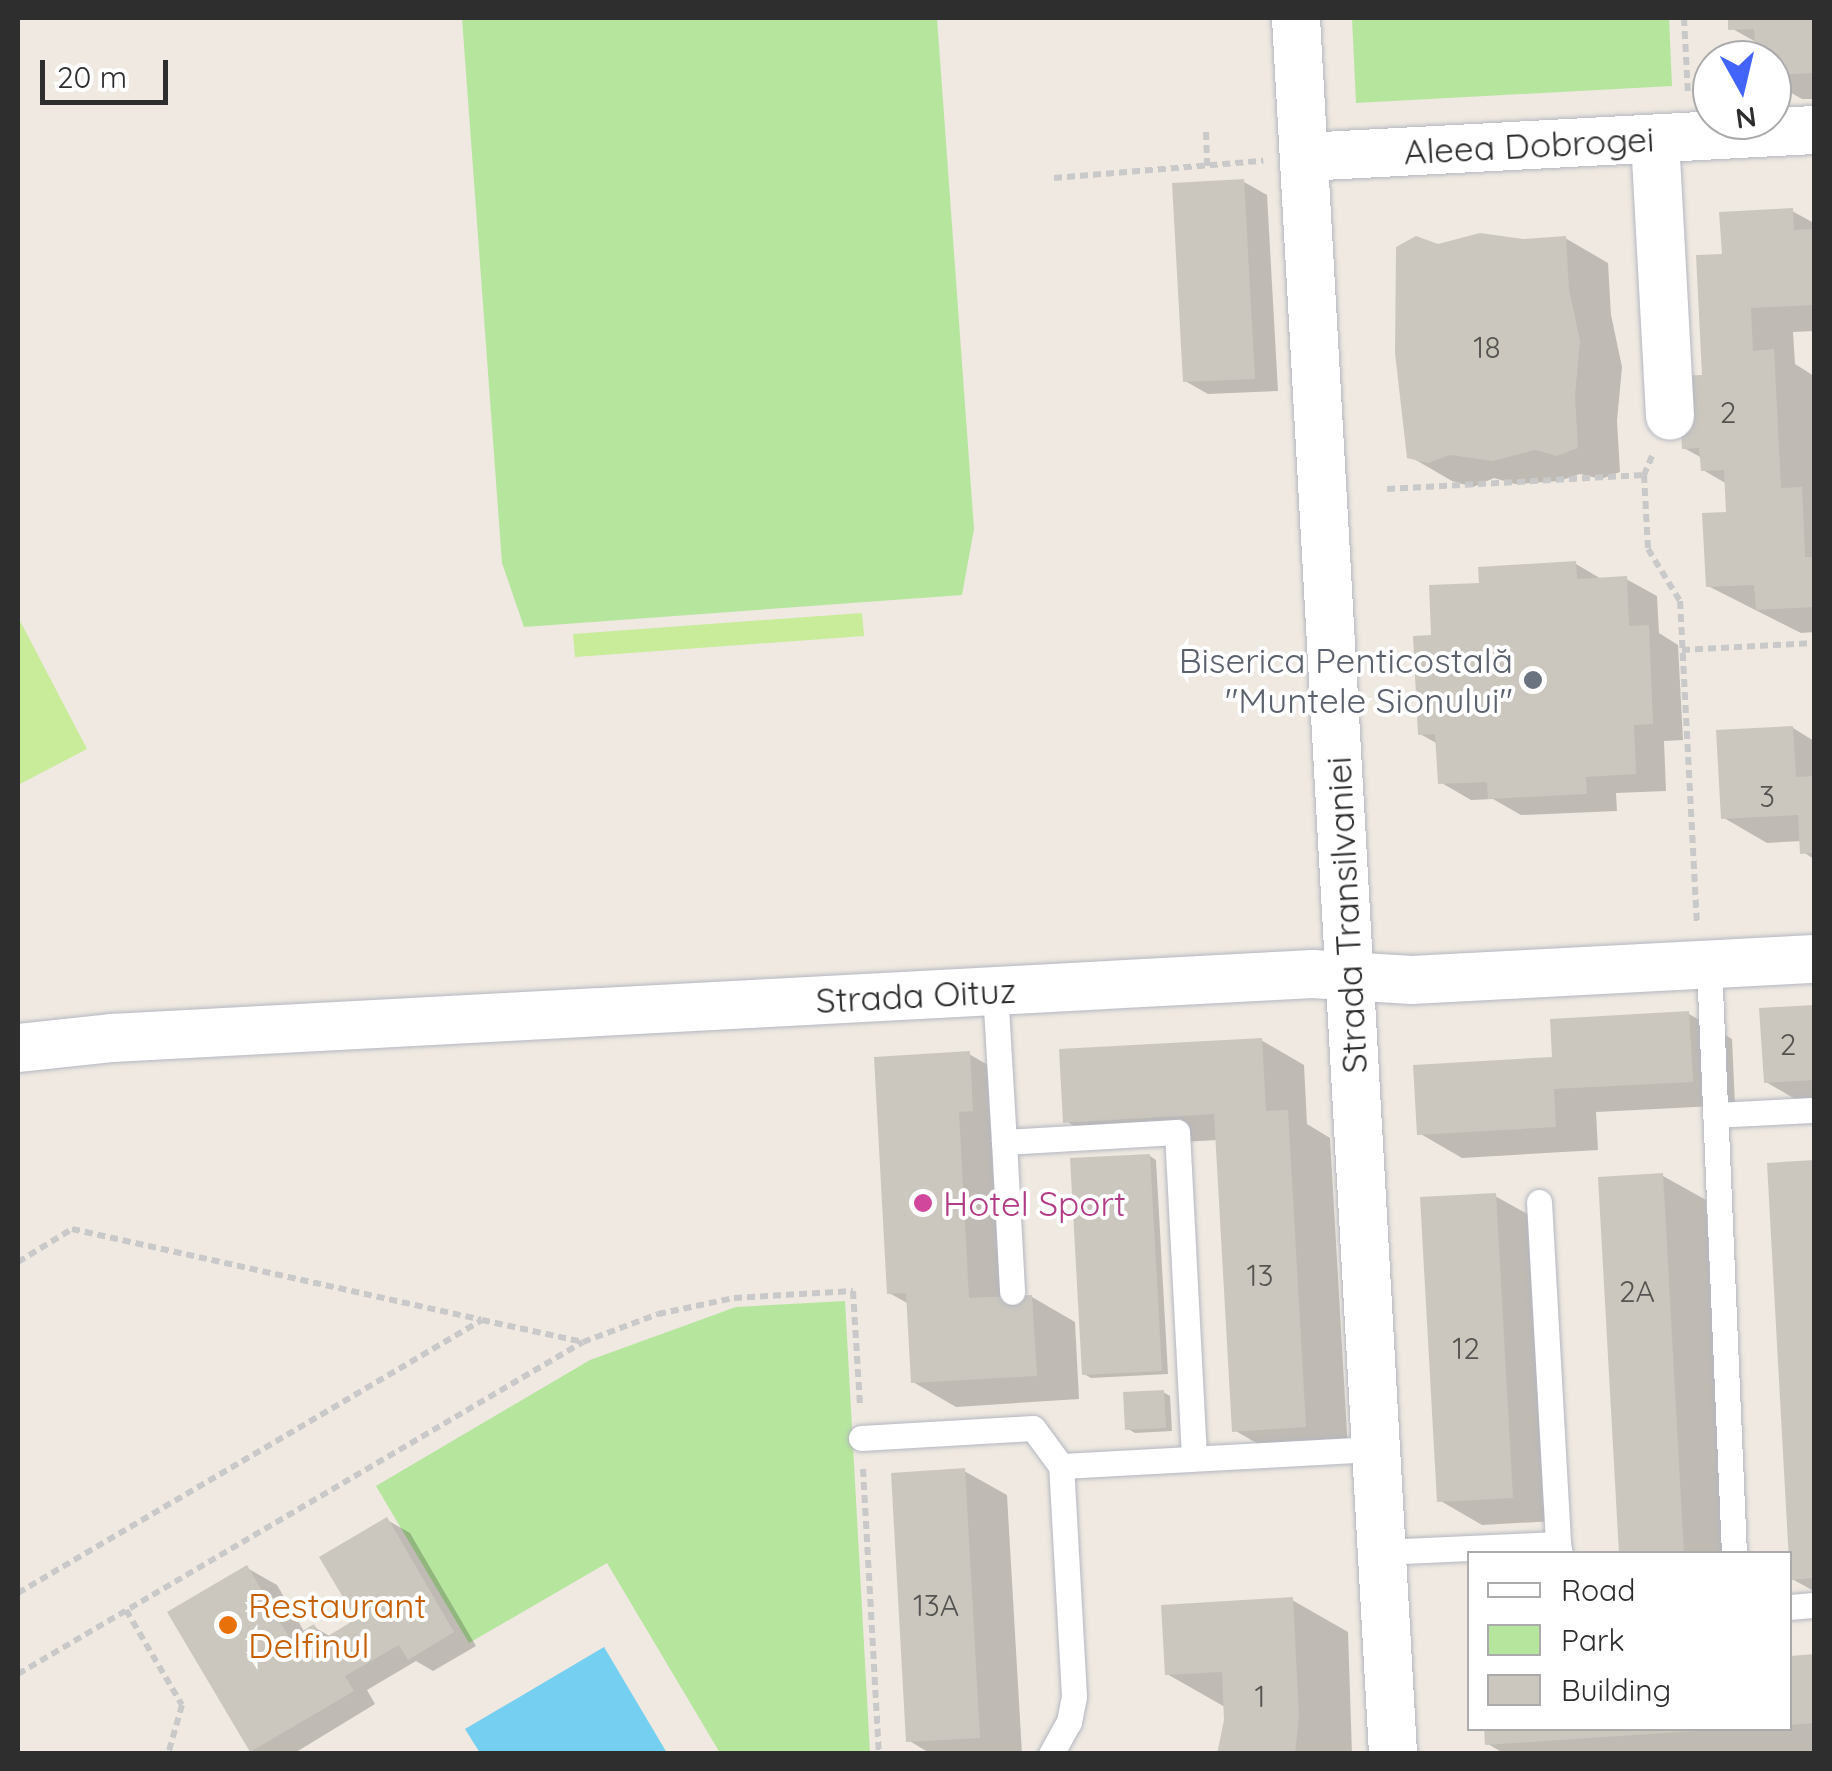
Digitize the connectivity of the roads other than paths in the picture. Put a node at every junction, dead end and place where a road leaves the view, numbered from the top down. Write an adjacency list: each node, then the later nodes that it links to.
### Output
1 (1296, 18): 4 (street, Strada Transilvaniei)
2 (1814, 130): 3 (street, Aleea Dobrogei)
3 (1655, 139): 4 (street, Aleea Dobrogei); 5 (street)
4 (1304, 157): 8 (street, Strada Transilvaniei)
5 (1670, 416)
6 (1703, 949): 7 (street, Strada Oituz); 8 (street, Strada Oituz); 12 (lane)
7 (1814, 959)
8 (1350, 977): 9 (street, Strada Oituz); 17 (street, Strada Transilvaniei)
9 (996, 991): 10 (street, Strada Oituz); 13 (lane)
10 (18, 1048)
11 (1814, 1110): 12 (lane)
12 (1715, 1115): 21 (lane)
13 (1004, 1142): 15 (lane); 18 (lane)
14 (1539, 1202): 20 (lane)
15 (1012, 1292)
16 (861, 1438): 19 (lane)
17 (1376, 1448): 18 (lane); 22 (street, Strada Transilvaniei)
18 (1194, 1458): 19 (lane)
19 (1061, 1466): 23 (lane)
20 (1559, 1549): 22 (lane)
21 (1734, 1551)
22 (1381, 1552): 24 (street, Strada Transilvaniei)
23 (1051, 1754)
24 (1392, 1754)

